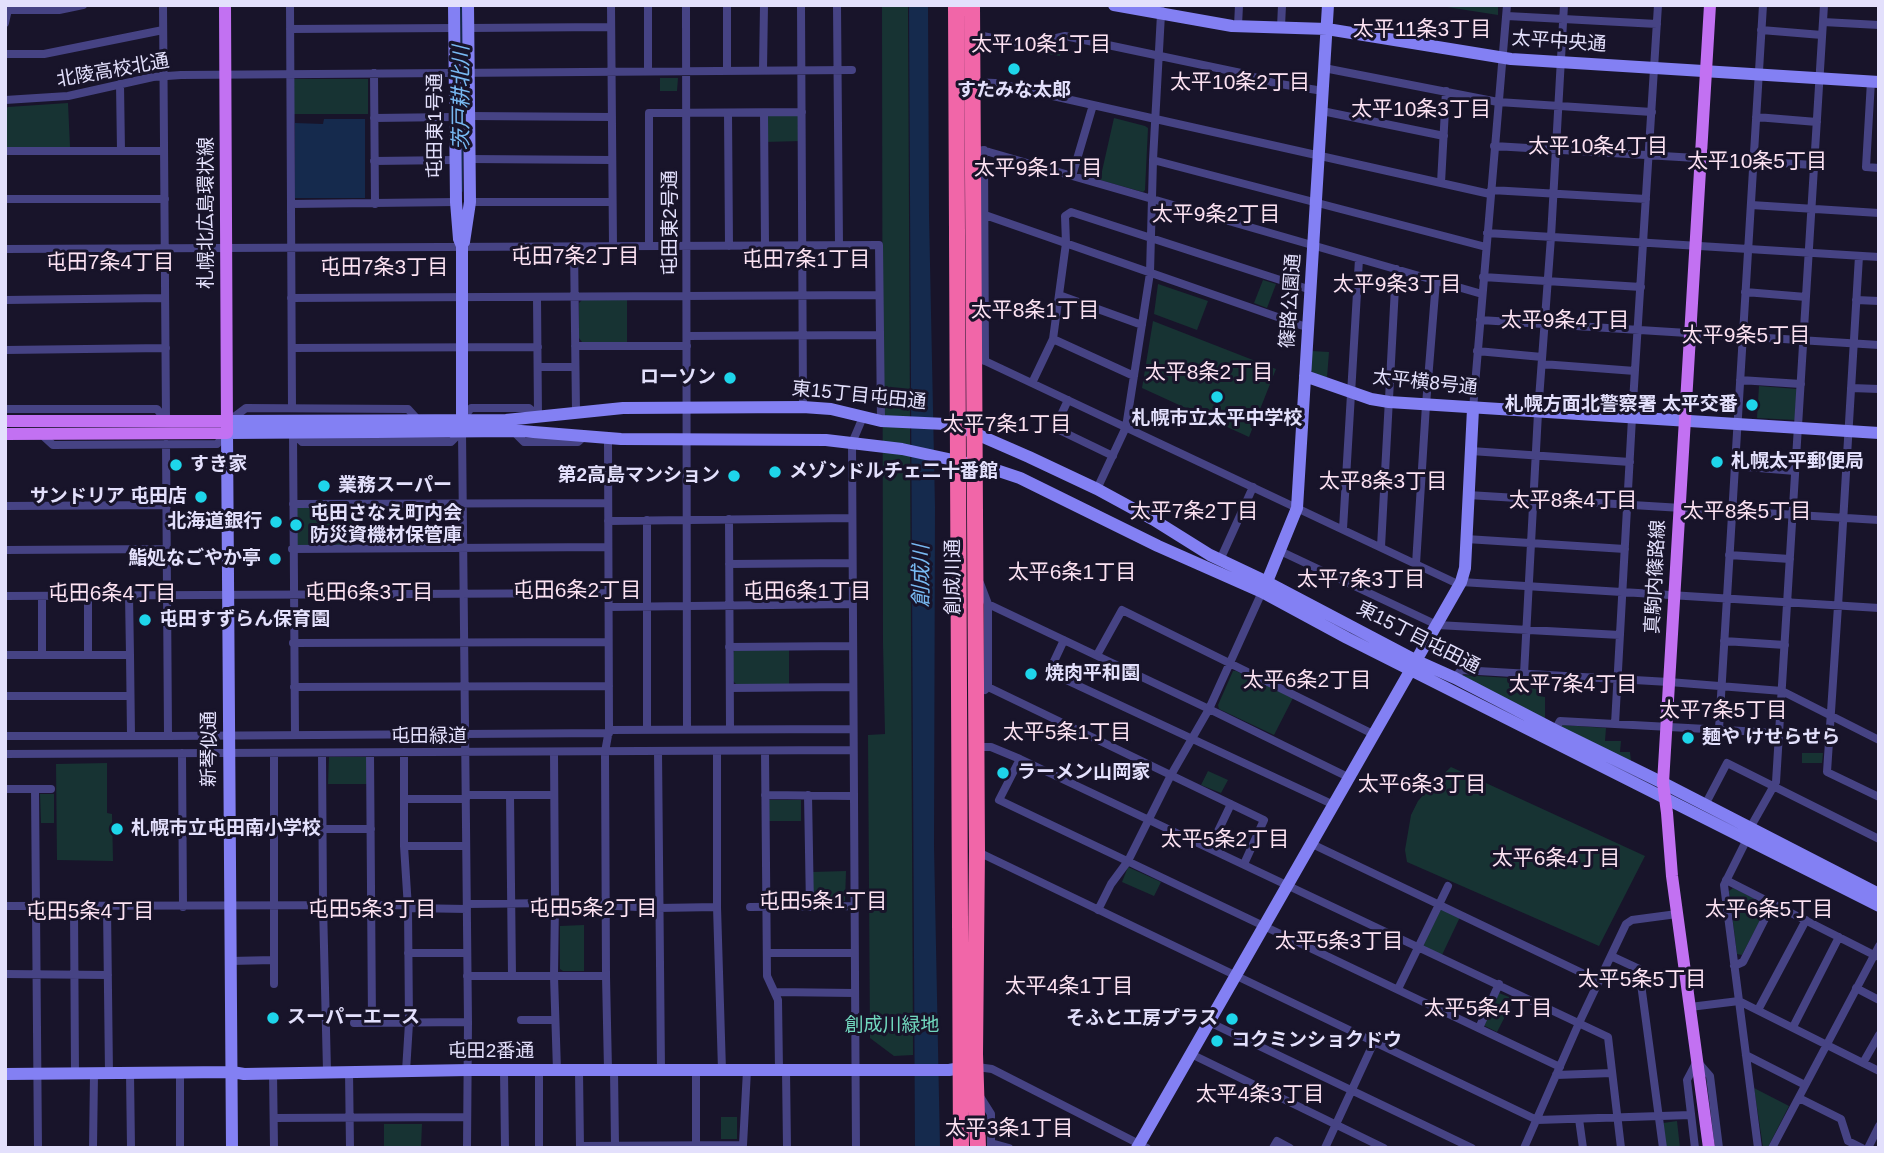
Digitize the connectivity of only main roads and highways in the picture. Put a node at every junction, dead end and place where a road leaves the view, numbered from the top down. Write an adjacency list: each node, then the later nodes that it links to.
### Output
1 (225, 5): 7 (main road, 札幌北広島環状線)
2 (956, 5): 5 (highway, 創成川通)
3 (972, 5): 5 (highway, 創成川通)
4 (1710, 5): 13 (main road, 真駒内篠路線)
5 (965, 82): 9 (highway, 創成川通); 9 (highway, 創成川通)
6 (5, 421): 7 (main road)
7 (227, 427): 8 (main road)
8 (5, 434)
9 (967, 462): 10 (highway, 創成川通); 10 (highway, 創成川通)
10 (960, 1068): 11 (highway, 創成川通); 12 (highway, 創成川通)
11 (987, 1146)
12 (961, 1148)
13 (1709, 1148)

